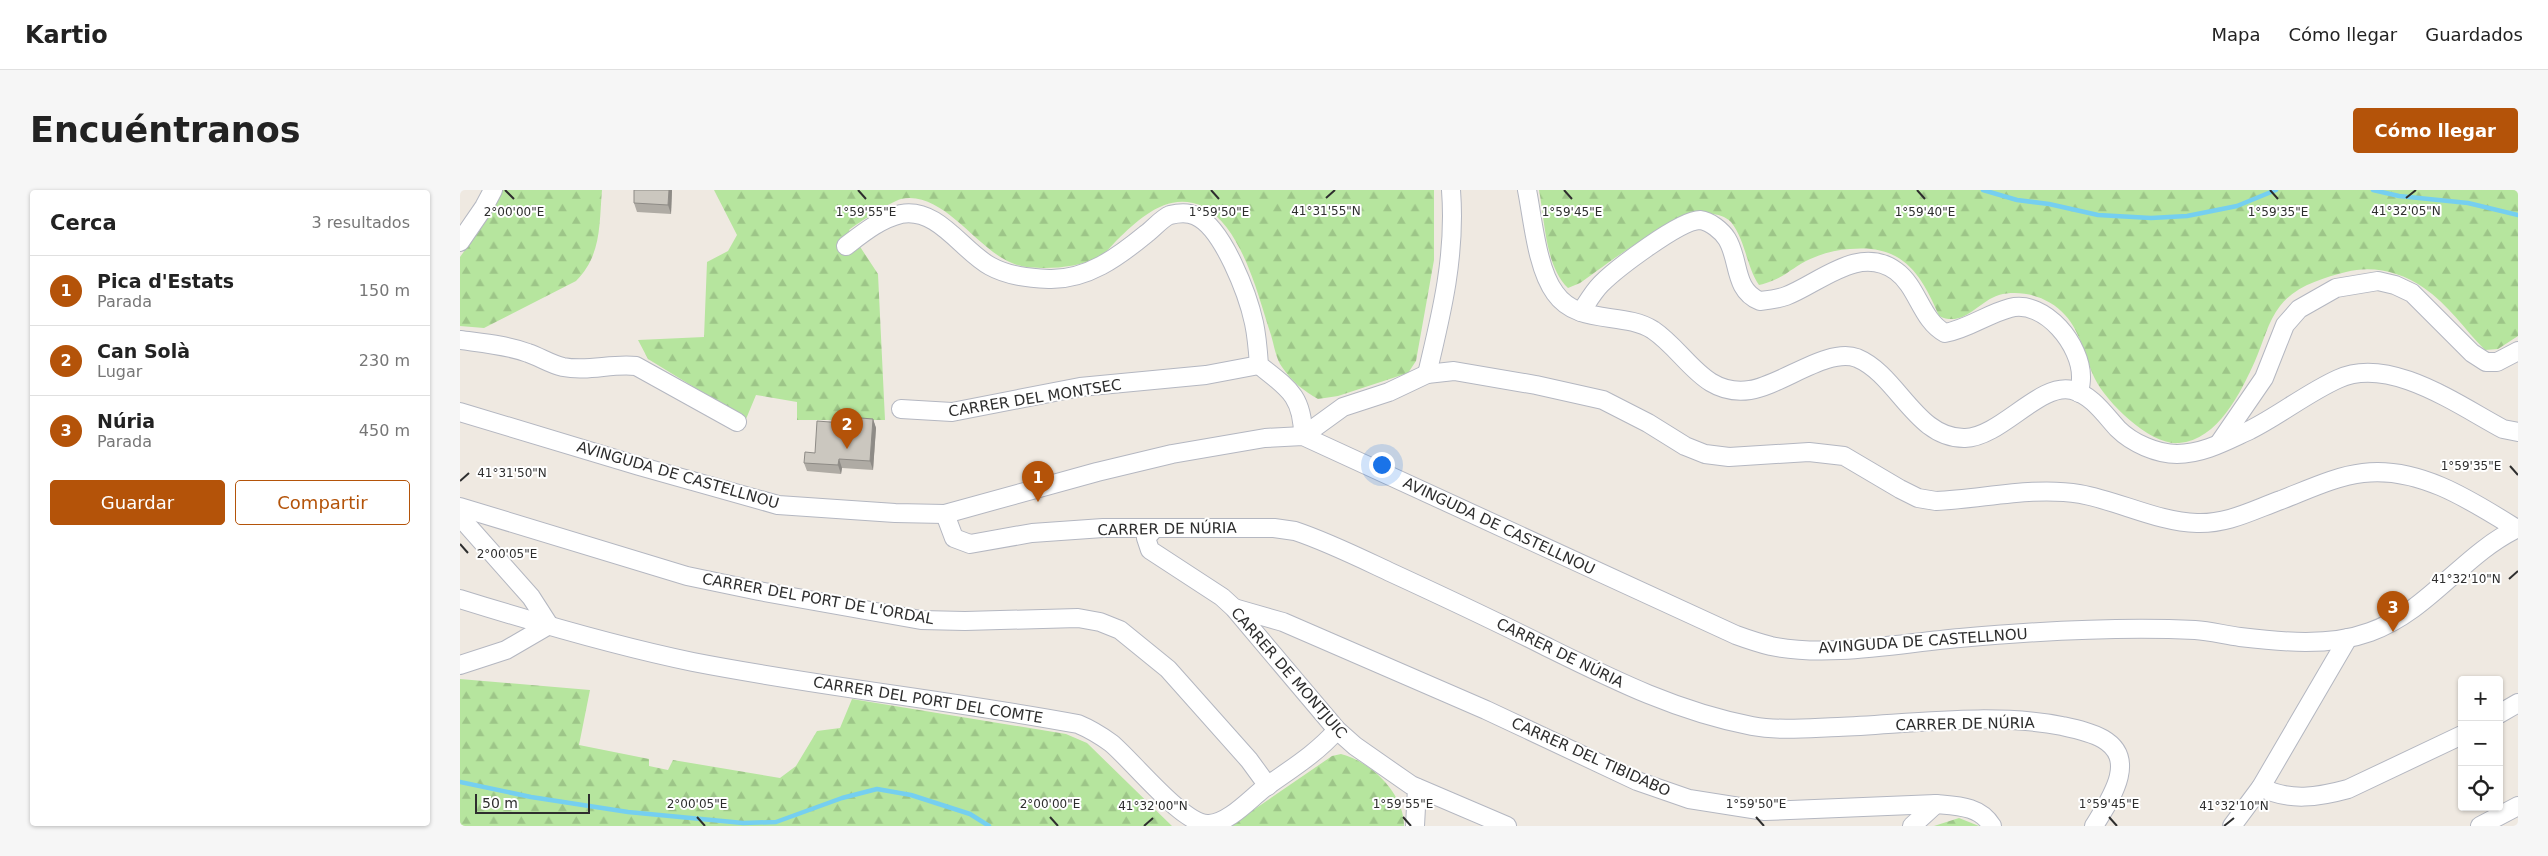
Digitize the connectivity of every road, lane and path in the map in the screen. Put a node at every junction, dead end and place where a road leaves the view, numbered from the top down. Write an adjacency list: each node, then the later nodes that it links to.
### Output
1 (492, 190): 4 (street)
2 (1451, 190): 10 (street)
3 (1527, 190): 6 (street)
4 (460, 242)
5 (846, 246): 9 (street)
6 (1581, 312): 11 (street); 11 (street)
7 (460, 340): 14 (street)
8 (2518, 351): 17 (street)
9 (1258, 365): 12 (street, CARRER DEL MONTSEC); 16 (street)
10 (1427, 374): 16 (street); 21 (street)
11 (2079, 393): 17 (street)
12 (901, 409)
13 (460, 412): 19 (street, AVINGUDA DE CASTELLNOU)
14 (737, 422)
15 (2518, 432): 17 (street)
16 (1303, 436): 19 (street, AVINGUDA DE CASTELLNOU); 26 (street, AVINGUDA DE CASTELLNOU)
17 (2218, 444)
18 (460, 506): 32 (street, CARRER DEL PORT DE L'ORDAL)
19 (945, 514): 22 (street, CARRER DE NÚRIA)
20 (460, 517): 25 (street)
21 (2518, 528): 26 (street, AVINGUDA DE CASTELLNOU)
22 (1154, 529): 24 (street, CARRER DE MONTJUIC); 41 (street, CARRER DE NÚRIA)
23 (460, 599): 25 (street, CARRER DEL PORT DEL COMTE)
24 (1234, 608): 30 (street, CARRER DE MONTJUIC); 35 (street, CARRER DEL TIBIDABO)
25 (549, 625): 27 (street); 32 (street, CARRER DEL PORT DEL COMTE)
26 (2348, 638): 33 (street)
27 (460, 665)
28 (2518, 704): 29 (street)
29 (2503, 712)
30 (1337, 730): 32 (street, CARRER DEL PORT DEL COMTE); 34 (street, CARRER DE MONTJUIC)
31 (2458, 737): 33 (street)
32 (1268, 786)
33 (2261, 787): 42 (street)
34 (1417, 788): 37 (street); 38 (street, CARRER DE MONTJUIC)
35 (1936, 804): 39 (street); 40 (street, CARRER DEL TIBIDABO)
36 (2518, 806): 43 (street)
37 (1415, 826)
38 (1508, 826)
39 (1912, 826)
40 (1992, 826)
41 (2094, 826)
42 (2232, 826)
43 (2480, 826)

